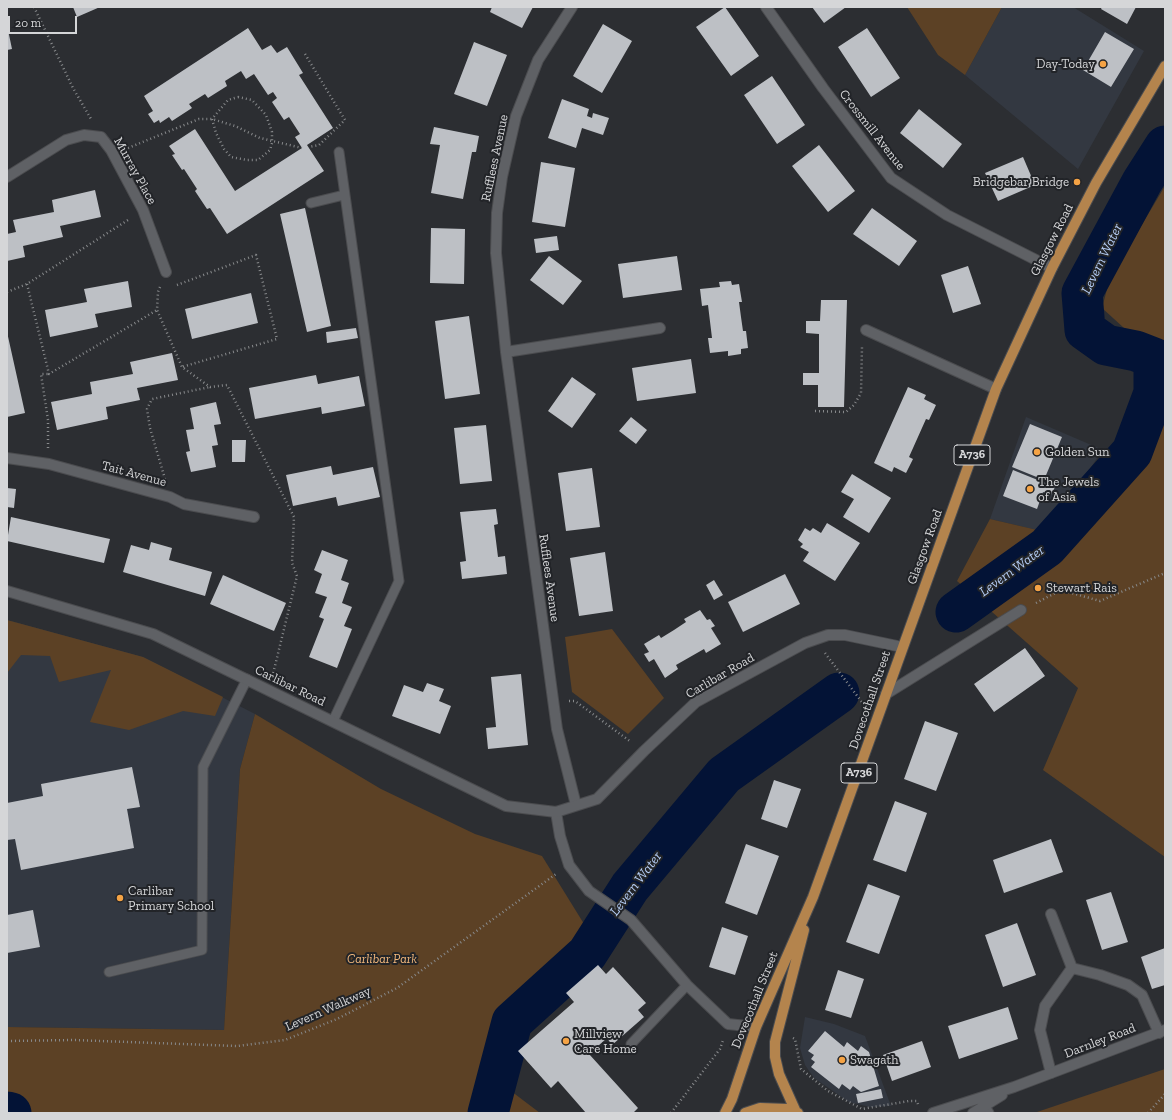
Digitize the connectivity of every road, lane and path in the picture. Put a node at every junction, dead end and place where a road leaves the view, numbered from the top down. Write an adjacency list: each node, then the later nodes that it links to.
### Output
1 (34, 7): 7 (path)
2 (572, 7): 26 (street, Rufflees Avenue)
3 (766, 7): 17 (street, Crossmill Avenue)
4 (304, 54): 9 (path)
5 (1165, 66): 17 (main road, Glasgow Road / A736)
6 (212, 119): 8 (path); 8 (path); 8 (path); 12 (path)
7 (101, 136): 12 (street, Murray Place); 13 (street, Murray Place)
8 (272, 142): 10 (path)
9 (309, 147)
10 (302, 148)
11 (338, 152): 14 (lane)
12 (113, 155): 16 (street, Murray Place)
13 (7, 177)
14 (344, 195): 15 (lane); 45 (lane)
15 (311, 203)
16 (143, 210): 18 (street, Murray Place); 19 (path)
17 (1052, 268): 30 (main road, Glasgow Road / A736)
18 (166, 272)
19 (27, 284): 22 (path); 28 (path)
20 (172, 287): 27 (path)
21 (165, 290): 23 (path)
22 (7, 292)
23 (157, 310): 27 (path); 28 (path)
24 (660, 328): 26 (street)
25 (866, 330): 30 (street); 31 (path)
26 (506, 352): 44 (street, Rufflees Avenue)
27 (182, 367): 29 (path)
28 (49, 374): 33 (path)
29 (210, 387): 34 (path); 42 (path)
30 (996, 389): 40 (main road, Glasgow Road / A736)
31 (815, 411)
32 (7, 458): 33 (street, Tait Avenue)
33 (49, 464): 34 (street, Tait Avenue)
34 (170, 497): 35 (street, Tait Avenue)
35 (254, 517)
36 (1165, 573): 38 (path)
37 (7, 591): 41 (street, Carlibar Road)
38 (1021, 610): 43 (street)
39 (815, 639): 40 (street, Carlibar Road); 46 (path); 47 (street, Carlibar Road)
40 (902, 647): 43 (main road, Dovecothall Street / A736)
41 (247, 679): 42 (street, Carlibar Road); 54 (lane)
42 (269, 690): 45 (street, Carlibar Road)
43 (886, 694): 46 (main road, Dovecothall Street / A736)
44 (553, 701): 47 (path); 48 (street, Rufflees Avenue)
45 (333, 721): 49 (street, Carlibar Road)
46 (876, 722): 51 (main road, Dovecothall Street / A736)
47 (644, 751): 48 (street, Carlibar Road)
48 (576, 806): 49 (street, Carlibar Road)
49 (556, 812): 50 (street)
50 (569, 865): 55 (street); 60 (path, Levern Walkway)
51 (813, 897): 57 (main road, Dovecothall Street / A736); 59 (main road, Dovecothall Street / A736)
52 (1051, 914): 53 (street)
53 (1072, 968): 58 (street, Darnley Road); 62 (street, Darnley Road)
54 (109, 972)
55 (687, 986): 56 (street); 61 (lane)
56 (728, 1024): 57 (street); 68 (path)
57 (756, 1027): 69 (main road, Dovecothall Street / A736)
58 (1162, 1032): 62 (street, Darnley Road)
59 (776, 1034): 65 (path); 67 (main road, Dovecothall Street / A736)
60 (7, 1041)
61 (631, 1044)
62 (1052, 1073): 63 (street, Darnley Road)
63 (1014, 1087): 66 (street, Darnley Road); 71 (street, Darnley Road)
64 (1165, 1094): 73 (path)
65 (919, 1107)
66 (987, 1109): 72 (street, Darnley Road)
67 (797, 1112): 70 (main road)
68 (671, 1113)
69 (725, 1113)
70 (745, 1113)
71 (933, 1113)
72 (974, 1113)
73 (1148, 1113)

